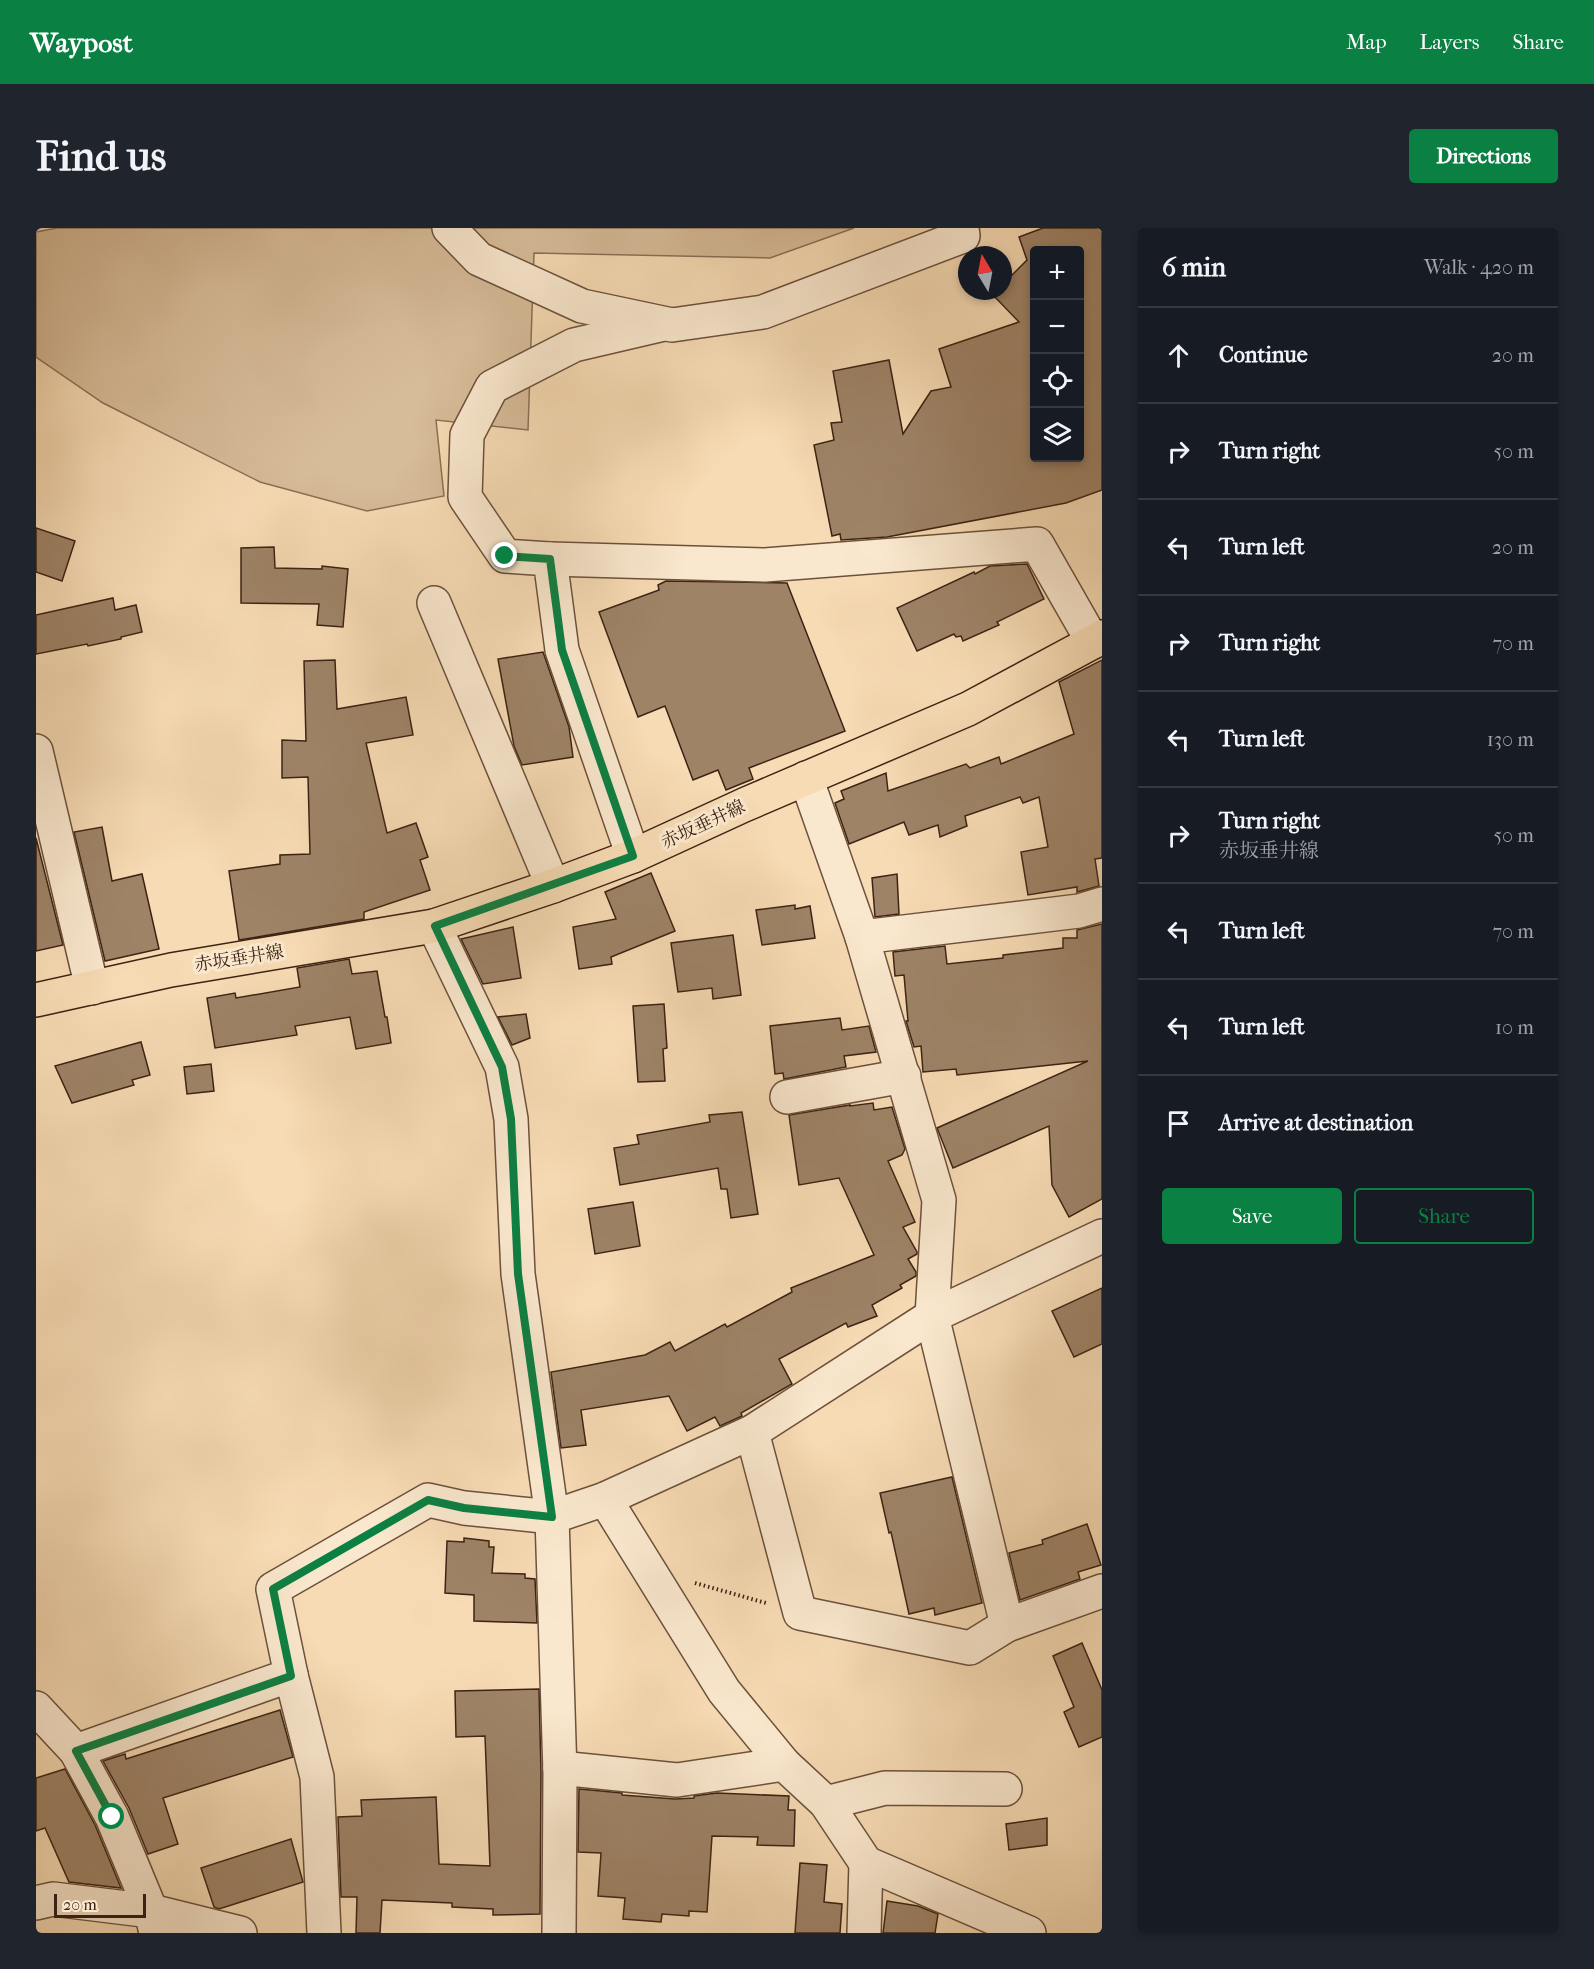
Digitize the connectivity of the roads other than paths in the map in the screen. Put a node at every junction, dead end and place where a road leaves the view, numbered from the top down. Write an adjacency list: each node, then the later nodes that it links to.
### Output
1 (449, 228): 3 (street)
2 (962, 228): 3 (street)
3 (664, 324): 4 (street)
4 (550, 559): 6 (street); 9 (street)
5 (434, 603): 10 (street)
6 (1097, 639): 8 (main road, 赤坂垂井線)
7 (36, 752): 14 (street)
8 (806, 778): 9 (main road, 赤坂垂井線); 13 (street)
9 (633, 856): 10 (main road, 赤坂垂井線)
10 (553, 886): 12 (main road, 赤坂垂井線)
11 (1102, 904): 13 (street)
12 (435, 926): 14 (main road, 赤坂垂井線); 22 (street)
13 (862, 937): 16 (street)
14 (92, 988): 15 (main road, 赤坂垂井線)
15 (36, 1000)
16 (904, 1076): 17 (street); 19 (street)
17 (787, 1098)
18 (1102, 1236): 19 (street)
19 (932, 1316): 20 (street); 24 (street)
20 (752, 1432): 21 (street); 24 (street)
21 (605, 1499): 22 (street); 28 (street)
22 (552, 1517): 25 (street); 29 (street)
23 (1102, 1591): 24 (street)
24 (1007, 1625)
25 (291, 1676): 27 (street); 36 (street)
26 (36, 1708): 27 (street)
27 (76, 1751): 34 (street)
28 (784, 1764): 29 (street); 31 (street)
29 (560, 1768): 37 (street)
30 (1005, 1789): 31 (street)
31 (826, 1803): 32 (street)
32 (866, 1863): 38 (street); 39 (street)
33 (36, 1903): 34 (street)
34 (154, 1922): 35 (street)
35 (240, 1933)
36 (324, 1933)
37 (559, 1933)
38 (864, 1933)
39 (1029, 1933)

